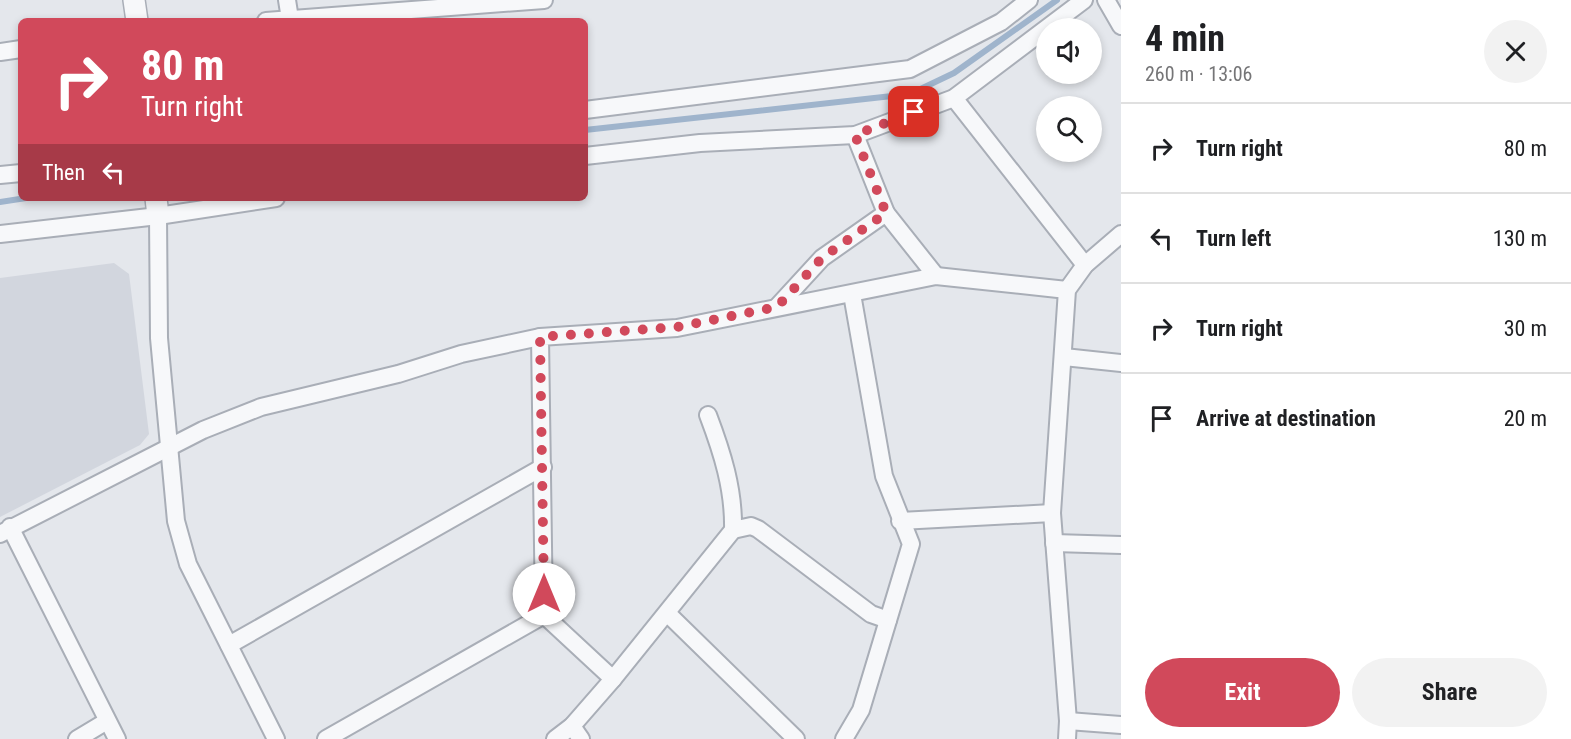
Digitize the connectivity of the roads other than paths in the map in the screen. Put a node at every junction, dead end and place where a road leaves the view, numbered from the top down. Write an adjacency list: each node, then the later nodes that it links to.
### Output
1 (134, 0): 8 (street)
2 (287, 0): 9 (street)
3 (544, 0): 7 (street)
4 (1029, 0): 15 (street)
5 (1084, 0): 14 (street)
6 (1112, 3): 11 (street)
7 (432, 4): 10 (street)
8 (137, 18)
9 (290, 18)
10 (299, 18)
11 (1121, 26)
12 (18, 49): 13 (street)
13 (0, 52)
14 (954, 98): 16 (street); 25 (street)
15 (588, 110)
16 (855, 135): 17 (street); 22 (street)
17 (588, 156)
18 (18, 172): 19 (street)
19 (0, 175)
20 (236, 201): 21 (street)
21 (157, 207): 23 (street); 34 (street)
22 (886, 213): 26 (street); 29 (street)
23 (0, 234)
24 (1121, 234): 25 (street)
25 (1085, 265): 27 (street)
26 (936, 276): 27 (street); 28 (street)
27 (1067, 290): 31 (street)
28 (852, 294): 29 (street); 37 (street)
29 (777, 307): 30 (street)
30 (540, 337): 34 (street); 35 (street)
31 (1064, 357): 32 (street); 36 (street)
32 (1121, 363)
33 (708, 415): 39 (street)
34 (168, 448): 38 (street); 45 (street)
35 (543, 467): 43 (street); 45 (street)
36 (1052, 513): 37 (street); 40 (street)
37 (900, 521): 44 (street)
38 (5, 530): 48 (street)
39 (733, 530): 42 (street); 44 (street)
40 (1054, 543): 41 (street); 47 (street)
41 (1121, 545)
42 (667, 613): 46 (street); 56 (street)
43 (544, 615): 46 (street); 54 (street)
44 (888, 620): 57 (street)
45 (229, 645): 53 (street)
46 (613, 679): 50 (street)
47 (1068, 721): 49 (street); 58 (street)
48 (107, 722): 51 (street); 52 (street)
49 (1121, 725)
50 (576, 733): 55 (street)
51 (77, 739)
52 (117, 739)
53 (276, 739)
54 (327, 739)
55 (555, 739)
56 (796, 739)
57 (844, 739)
58 (1067, 739)

